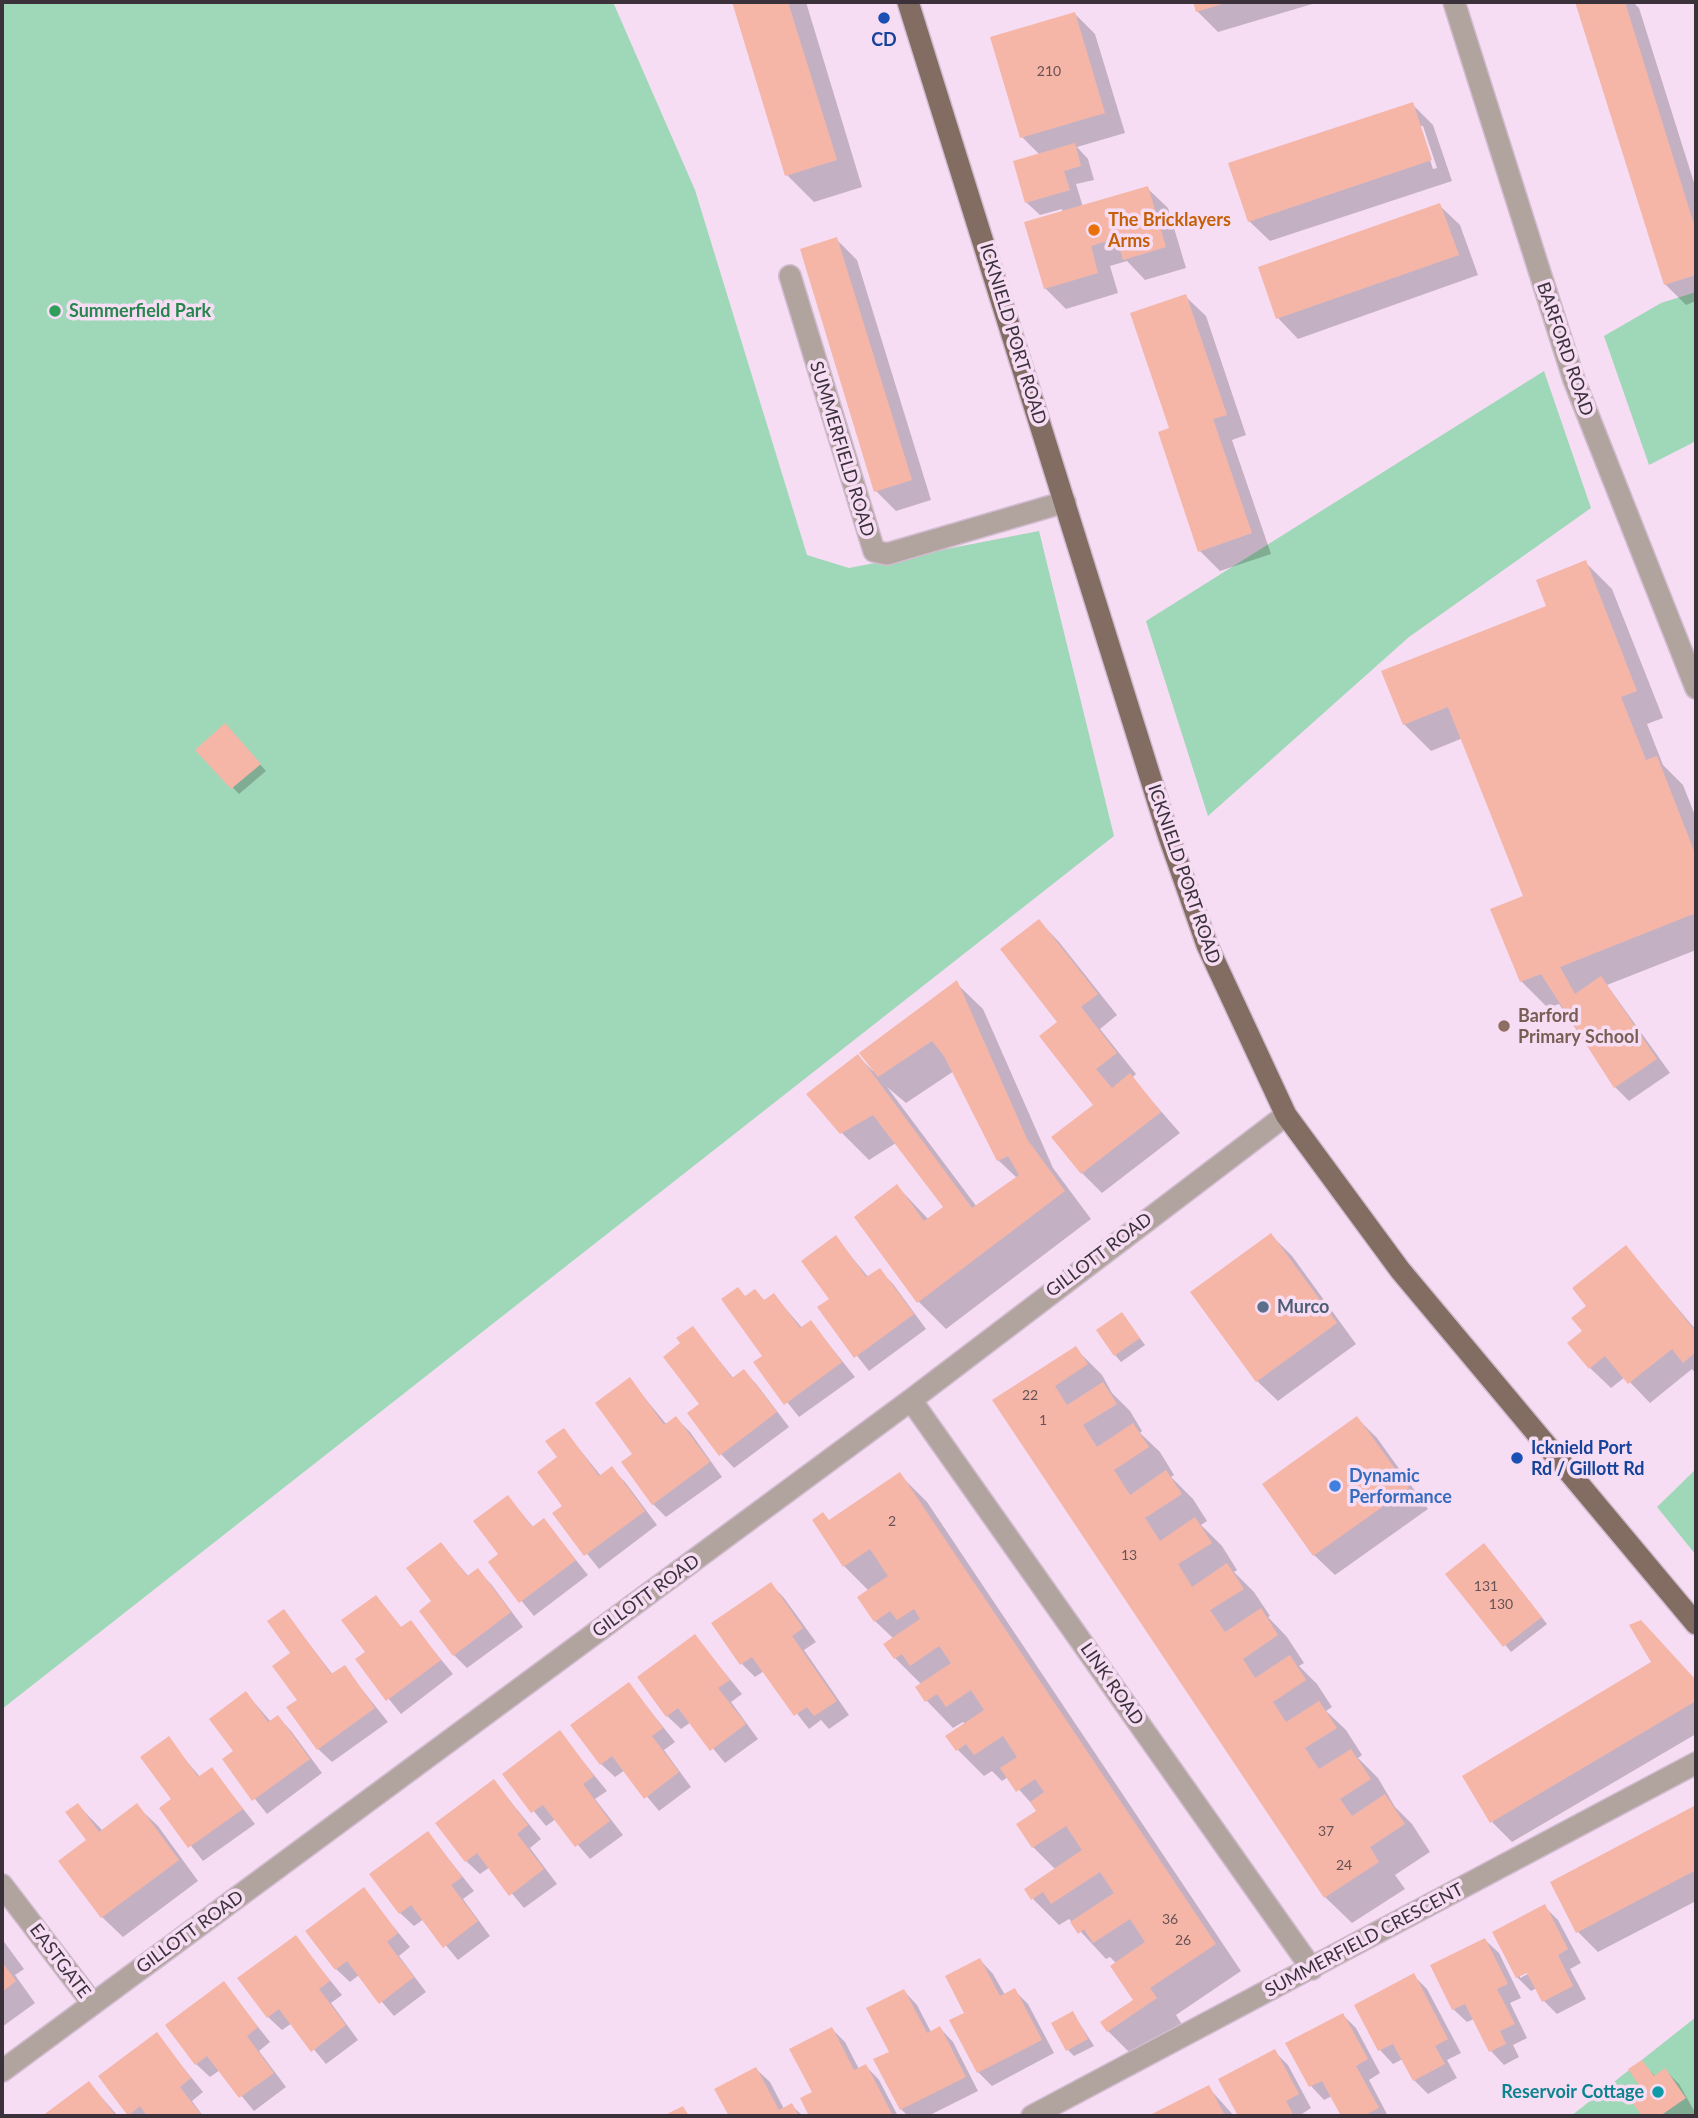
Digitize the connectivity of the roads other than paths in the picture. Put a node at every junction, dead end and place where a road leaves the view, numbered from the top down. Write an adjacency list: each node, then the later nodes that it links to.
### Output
1 (908, 2): 4 (main road, ICKNIELD PORT ROAD)
2 (1454, 2): 5 (street, BARFORD ROAD)
3 (790, 276): 4 (street, SUMMERFIELD ROAD)
4 (1065, 502): 7 (main road, ICKNIELD PORT ROAD)
5 (1690, 650): 6 (street, BARFORD ROAD)
6 (1696, 688)
7 (1286, 1115): 8 (street, GILLOTT ROAD); 9 (main road, ICKNIELD PORT ROAD)
8 (911, 1400): 12 (street, LINK ROAD); 13 (street, GILLOTT ROAD)
9 (1696, 1623)
10 (1696, 1763): 12 (street, SUMMERFIELD CRESCENT)
11 (2, 1885): 13 (street, EASTGATE)
12 (1312, 1969): 15 (street, SUMMERFIELD CRESCENT)
13 (93, 2004): 14 (street, GILLOTT ROAD)
14 (2, 2071)
15 (1032, 2116)

